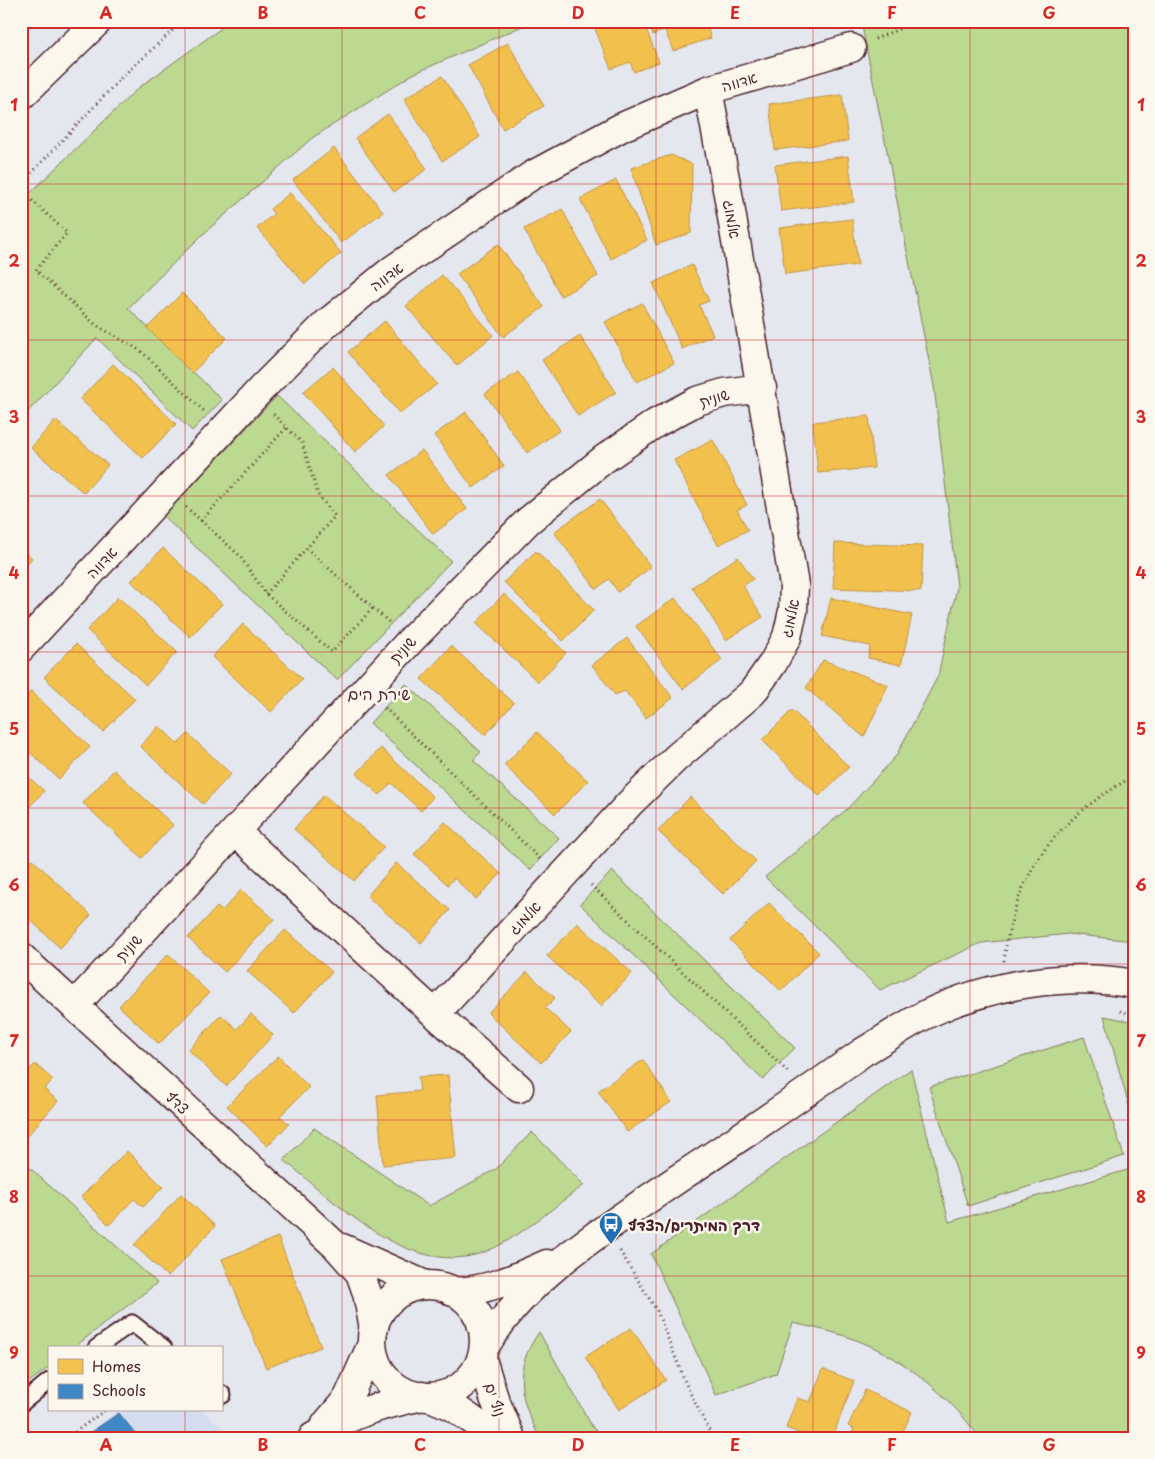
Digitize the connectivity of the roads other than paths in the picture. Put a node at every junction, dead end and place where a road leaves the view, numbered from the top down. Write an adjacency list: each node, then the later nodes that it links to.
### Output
1 (98, 21): 4 (street)
2 (851, 48): 3 (street, אדווה)
3 (708, 90): 5 (street, אלמוג); 6 (street, אדווה)
4 (21, 96)
5 (762, 388): 7 (street, שונית); 11 (street, אלמוג)
6 (21, 648)
7 (235, 831): 10 (street, שונית); 11 (street)
8 (21, 957): 10 (street, צדף)
9 (1134, 984): 13 (street)
10 (74, 1006): 14 (street, צדף)
11 (435, 1014): 12 (street)
12 (519, 1088)
13 (597, 1235): 16 (street); 20 (street)
14 (336, 1246): 15 (street, צדף); 17 (street, צדף)
15 (425, 1285): 16 (street); 17 (street)
16 (453, 1292): 20 (street)
17 (373, 1336): 22 (street); 24 (street)
18 (99, 1346): 19 (lane)
19 (162, 1346)
20 (483, 1354): 22 (street); 26 (street, נוף ים)
21 (48, 1383): 23 (lane)
22 (426, 1396): 24 (street); 25 (street, נוף ים)
23 (21, 1404)
24 (313, 1437)
25 (498, 1438)
26 (512, 1438)

